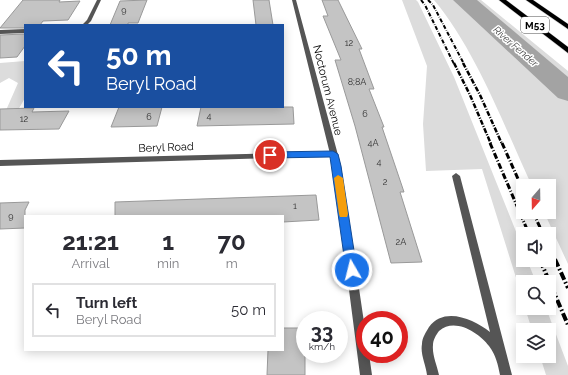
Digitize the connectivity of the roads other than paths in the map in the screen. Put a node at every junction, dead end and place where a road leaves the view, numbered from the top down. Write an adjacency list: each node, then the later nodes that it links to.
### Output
1 (99, 0): 5 (street)
2 (294, 0): 10 (street, Noctorum Avenue)
3 (502, 0): 9 (highway, M53)
4 (529, 0): 6 (highway, M53)
5 (85, 24)
6 (568, 27)
7 (24, 30): 8 (street)
8 (0, 32)
9 (568, 51)
10 (333, 154): 11 (street, Beryl Road); 14 (street, Noctorum Avenue)
11 (0, 163)
12 (456, 176): 13 (street)
13 (501, 353): 15 (street); 16 (street)
14 (366, 375)
15 (433, 375)
16 (506, 375)

